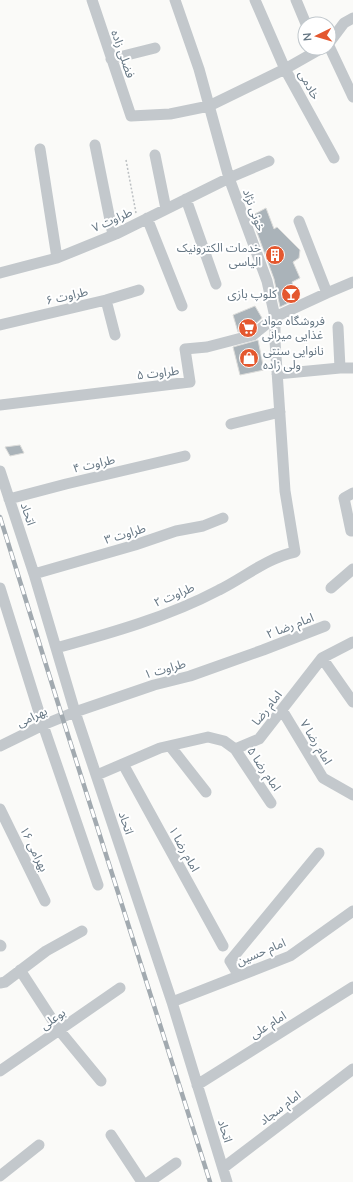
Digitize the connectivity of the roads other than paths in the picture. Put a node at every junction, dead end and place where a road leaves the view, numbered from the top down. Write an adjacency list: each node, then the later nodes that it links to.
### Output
1 (92, 0): 11 (street, فضلی زاده)
2 (174, 0): 14 (street, خونی نژاد)
3 (255, 0): 12 (street, خادمی)
4 (296, 0): 5 (street)
5 (303, 16)
6 (353, 18): 7 (street)
7 (337, 33)
8 (155, 48): 11 (street)
9 (307, 56): 12 (street)
10 (328, 56): 13 (street)
11 (111, 59): 14 (street, فضلی زاده)
12 (285, 69): 14 (street); 18 (street, خادمی)
13 (353, 97)
14 (209, 106): 20 (street, خونی نژاد)
15 (95, 145): 25 (street)
16 (40, 148): 26 (street)
17 (155, 156): 22 (street)
18 (334, 158)
19 (269, 161): 20 (street, طراوت ۷)
20 (229, 178): 21 (street, طراوت ۷); 34 (street, خونی نژاد)
21 (186, 199): 22 (street, طراوت ۷); 29 (street)
22 (166, 209): 23 (street, طراوت ۷)
23 (143, 221): 25 (street, طراوت ۷); 33 (street)
24 (299, 221): 31 (street)
25 (113, 235): 26 (street, طراوت ۷)
26 (57, 258): 27 (street, طراوت ۷)
27 (0, 274)
28 (353, 282): 31 (street)
29 (216, 284)
30 (139, 290): 32 (street, طراوت ۶)
31 (327, 293): 34 (street)
32 (106, 300): 35 (street, طراوت ۶); 37 (street)
33 (182, 306)
34 (275, 317): 40 (street, خونی نژاد); 41 (street, طراوت ۵)
35 (0, 325)
36 (338, 327): 38 (street)
37 (115, 335)
38 (340, 368): 39 (street); 40 (street)
39 (353, 368)
40 (277, 374): 42 (street, خونی نژاد)
41 (0, 405)
42 (280, 412): 43 (street); 50 (street, خونی نژاد)
43 (231, 424)
44 (186, 456): 47 (street, طراوت ۴)
45 (0, 471): 47 (street, اتحاد)
46 (353, 493): 49 (street)
47 (9, 499): 52 (street, اتحاد)
48 (223, 518): 52 (street, طراوت ۳)
49 (351, 531)
50 (295, 552): 57 (street, طراوت ۲)
51 (353, 569): 54 (street)
52 (34, 574): 57 (street, اتحاد)
53 (0, 588): 63 (street)
54 (331, 588)
55 (325, 626): 58 (street, امام رضا ۲)
56 (353, 642): 59 (street, امام رضا)
57 (56, 648): 62 (street, اتحاد)
58 (263, 650): 62 (street, طراوت ۱)
59 (322, 658): 60 (street); 61 (street, امام رضا)
60 (353, 702)
61 (282, 710): 66 (street, امام رضا); 70 (street, امام رضا ۷)
62 (74, 712): 63 (street, بهرامی); 68 (street, اتحاد)
63 (43, 725): 64 (street, بهرامی); 74 (street)
64 (0, 746)
65 (170, 746): 66 (street); 67 (street); 69 (street)
66 (235, 749): 71 (street, امام رضا ۵)
67 (123, 764): 68 (street); 78 (street, امام رضا ۱)
68 (97, 775): 84 (street, اتحاد)
69 (206, 792)
70 (353, 795)
71 (271, 803)
72 (0, 809): 75 (street, بهرامی ۱۶)
73 (319, 853): 80 (street)
74 (98, 885)
75 (45, 901)
76 (353, 911): 80 (street, امام حسین)
77 (82, 931): 79 (street)
78 (223, 946)
79 (20, 970): 81 (street); 85 (street)
80 (239, 976): 84 (street, امام حسین)
81 (0, 983)
82 (353, 987): 89 (street, امام علی)
83 (120, 988): 85 (street, بوعلی)
84 (172, 1002): 89 (street, اتحاد)
85 (59, 1030): 87 (street, بوعلی); 88 (street)
86 (353, 1069): 93 (street, امام سجاد)
87 (0, 1071)
88 (102, 1081)
89 (197, 1085): 93 (street, اتحاد)
90 (111, 1135): 95 (street)
91 (39, 1145): 94 (street)
92 (176, 1162): 96 (street)
93 (223, 1168): 97 (street, اتحاد)
94 (0, 1176)
95 (142, 1182)
96 (149, 1182)
97 (227, 1182)

